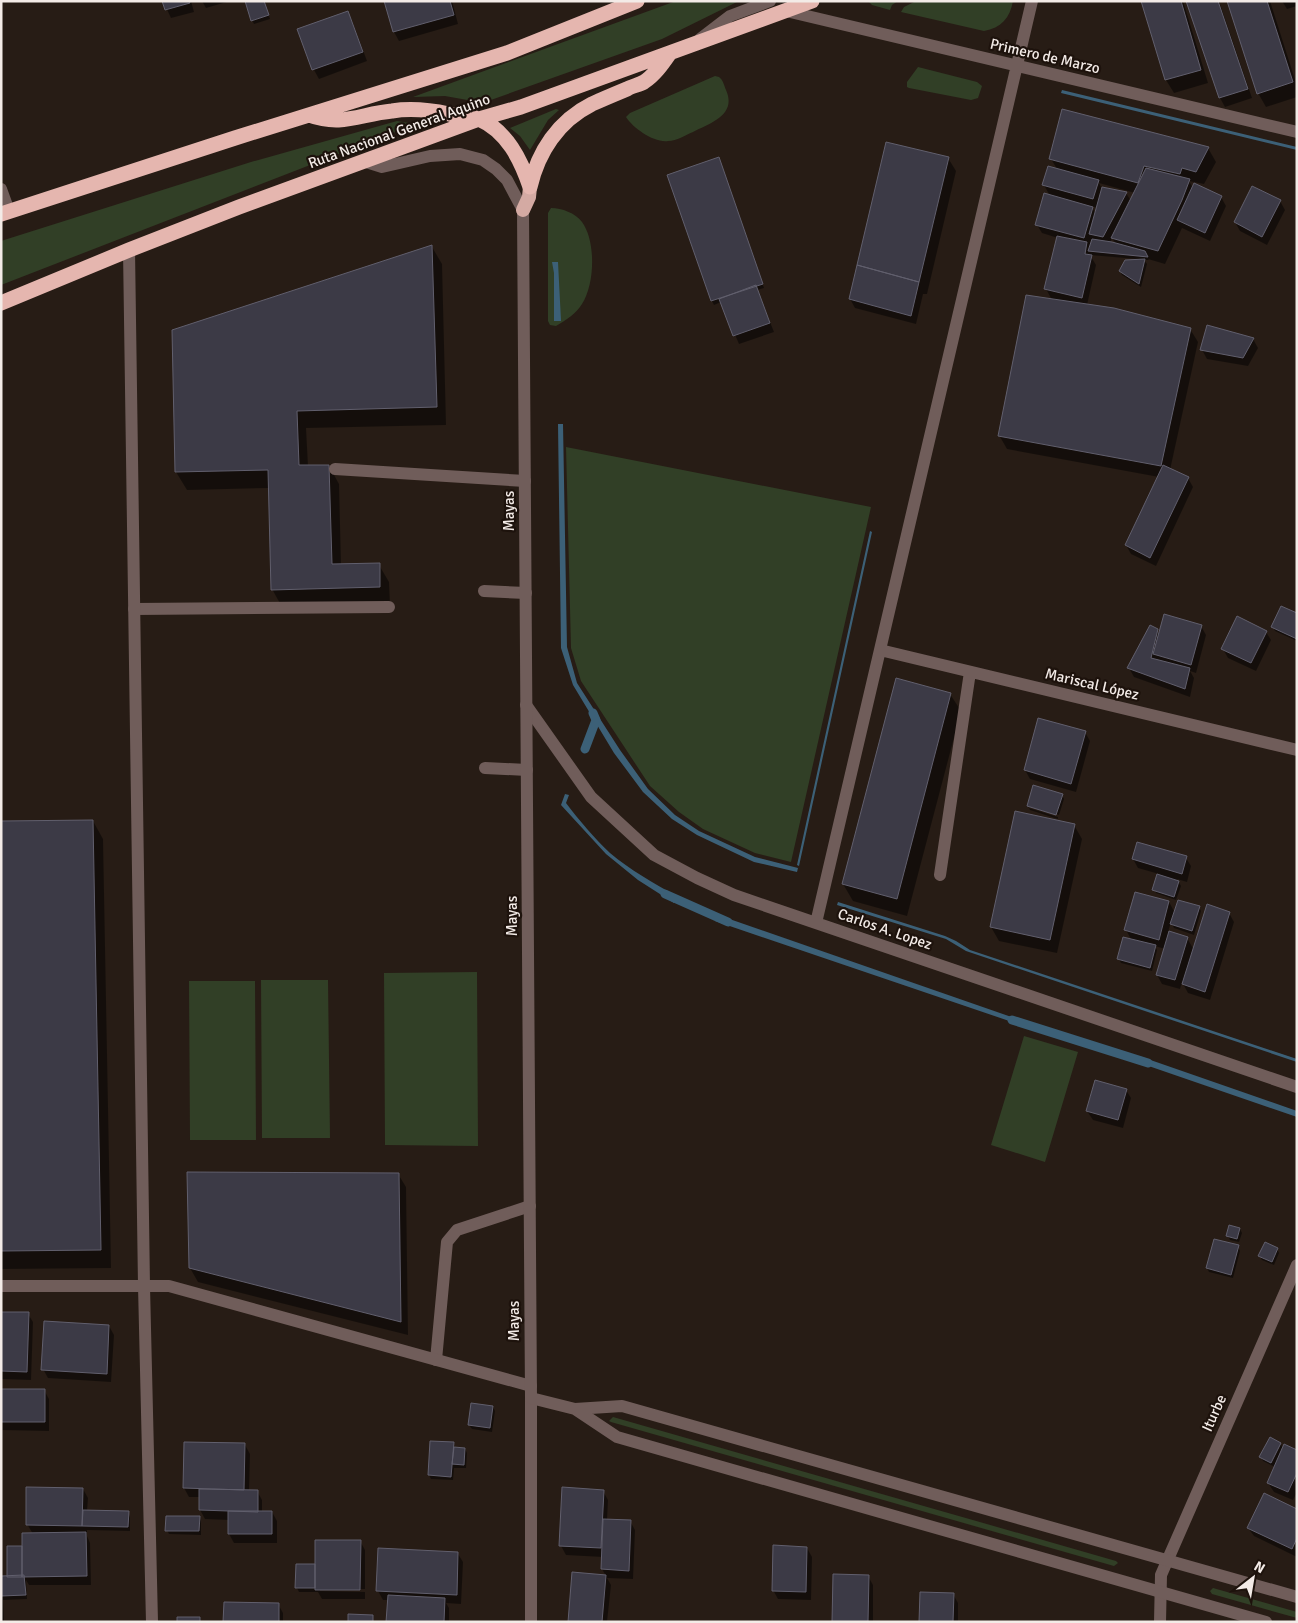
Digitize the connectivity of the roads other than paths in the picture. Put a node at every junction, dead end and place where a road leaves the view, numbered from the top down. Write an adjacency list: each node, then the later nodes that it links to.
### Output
1 (637, 1): 9 (highway)
2 (770, 1): 6 (street)
3 (812, 1): 5 (highway, Ruta Nacional General Aquino)
4 (1032, 1): 8 (street)
5 (786, 11): 6 (highway, Ruta Nacional General Aquino); 8 (street, Primero de Marzo)
6 (690, 46): 7 (highway, Ruta Nacional General Aquino)
7 (670, 53): 10 (highway, Ruta Nacional General Aquino); 13 (highway)
8 (1017, 66): 11 (street, Primero de Marzo); 25 (street)
9 (309, 115): 10 (highway); 16 (highway)
10 (479, 119): 12 (highway, Ruta Nacional General Aquino); 13 (highway)
11 (1297, 132)
12 (362, 161): 15 (street); 17 (highway, Ruta Nacional General Aquino)
13 (530, 187): 15 (highway)
14 (1, 189): 16 (street)
15 (523, 210): 20 (street, Mayas)
16 (5, 213)
17 (129, 250): 18 (highway, Ruta Nacional General Aquino); 24 (street)
18 (1, 303)
19 (335, 469): 20 (street)
20 (525, 481): 22 (street, Mayas)
21 (484, 591): 22 (street)
22 (526, 594): 27 (street, Mayas)
23 (389, 607): 24 (street)
24 (134, 609): 37 (street)
25 (880, 650): 26 (street, Mariscal López); 32 (street)
26 (970, 672): 28 (street, Mariscal López); 31 (street)
27 (526, 705): 30 (street, Mayas); 32 (street, Carlos A. Lopez)
28 (1297, 750)
29 (485, 768): 30 (street)
30 (527, 770): 34 (street, Mayas)
31 (940, 874)
32 (816, 923): 33 (street, Carlos A. Lopez)
33 (1297, 1087)
34 (530, 1206): 38 (street); 39 (street, Mayas)
35 (1297, 1265): 41 (street, Iturbe)
36 (1, 1286): 37 (street)
37 (144, 1286): 38 (street); 44 (street)
38 (436, 1360): 39 (street)
39 (531, 1392): 40 (street); 45 (street, Mayas)
40 (575, 1409): 41 (street); 42 (street)
41 (1167, 1561): 42 (street, Iturbe); 43 (street)
42 (1160, 1592): 46 (street, Iturbe); 47 (street)
43 (1297, 1597)
44 (152, 1622)
45 (531, 1622)
46 (1160, 1622)
47 (1266, 1622)

